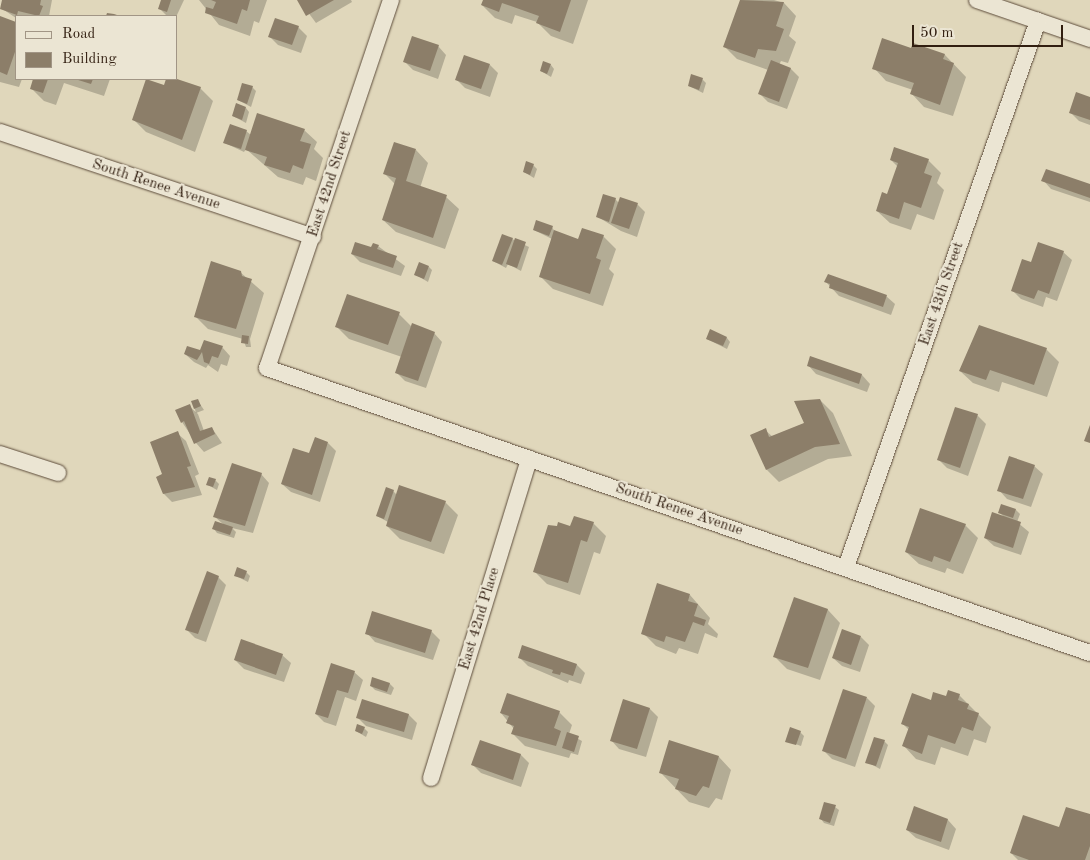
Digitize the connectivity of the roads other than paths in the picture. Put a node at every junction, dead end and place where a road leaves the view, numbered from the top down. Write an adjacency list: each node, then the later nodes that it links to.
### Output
1 (391, 0): 6 (street, East 42nd Street)
2 (977, 0): 3 (street)
3 (1038, 21): 4 (street); 11 (street, East 43th Street)
4 (1090, 39)
5 (0, 132): 6 (street, South Renee Avenue)
6 (313, 237): 7 (street, East 42nd Street)
7 (268, 368): 9 (street, South Renee Avenue)
8 (0, 454): 10 (street)
9 (529, 459): 11 (street, South Renee Avenue); 13 (street, East 42nd Place)
10 (58, 473)
11 (846, 567): 12 (street, South Renee Avenue)
12 (1090, 653)
13 (431, 778)

